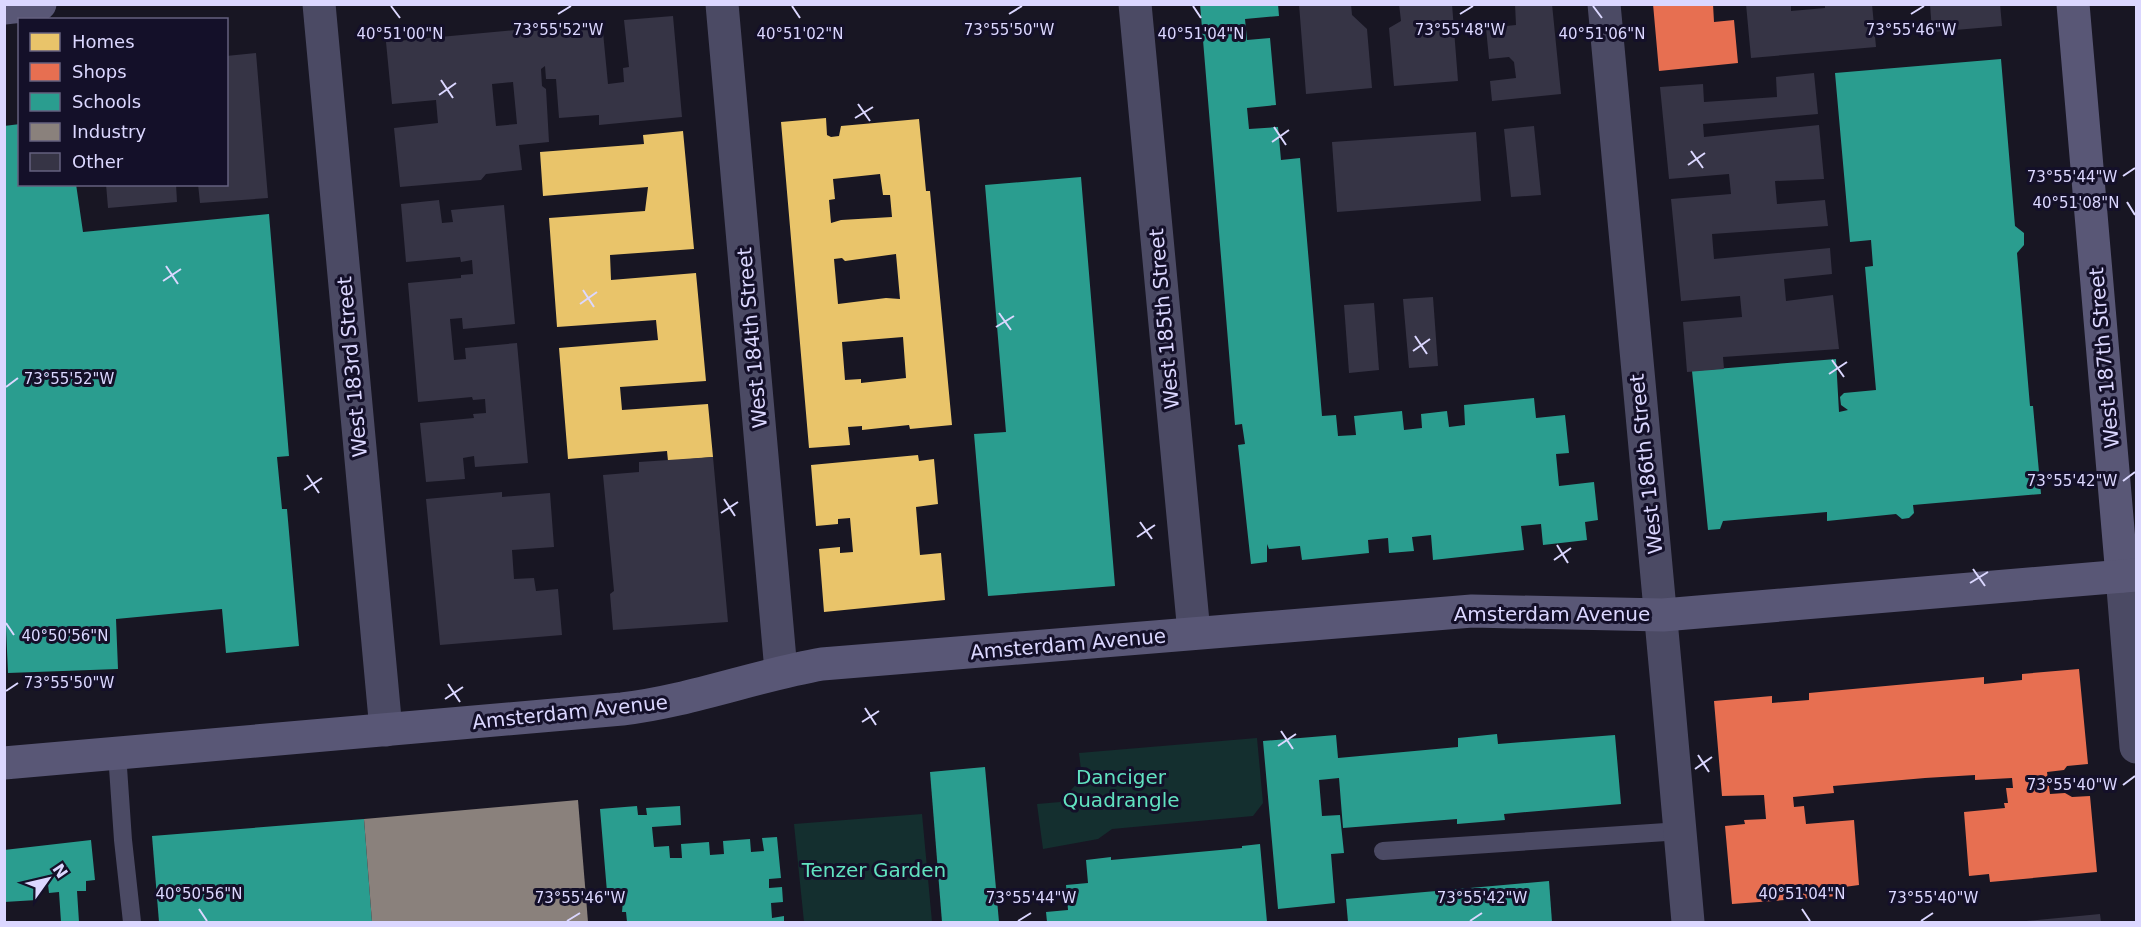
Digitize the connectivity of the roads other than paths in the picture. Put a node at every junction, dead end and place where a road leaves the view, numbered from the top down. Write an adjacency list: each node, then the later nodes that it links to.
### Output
1 (40, 4): 7 (main road)
2 (319, 4): 12 (street, West 183rd Street)
3 (722, 4): 11 (street, West 184th Street)
4 (1135, 4): 10 (street, West 185th Street)
5 (1604, 4): 9 (street, West 186th Street)
6 (2073, 4): 8 (main road, West 187th Street)
7 (4, 8)
8 (2129, 576): 9 (main road, Amsterdam Avenue); 13 (street, West 187th Street)
9 (1663, 615): 10 (main road, Amsterdam Avenue); 16 (street, West 186th Street)
10 (1194, 633): 11 (main road, Amsterdam Avenue)
11 (781, 671): 12 (main road, Amsterdam Avenue)
12 (386, 730): 14 (main road, Amsterdam Avenue)
13 (2136, 747)
14 (117, 753): 15 (main road, Amsterdam Avenue); 18 (lane)
15 (4, 763)
16 (1681, 831): 17 (lane); 19 (street, West 186th Street)
17 (1383, 851)
18 (132, 922)
19 (1688, 922)

